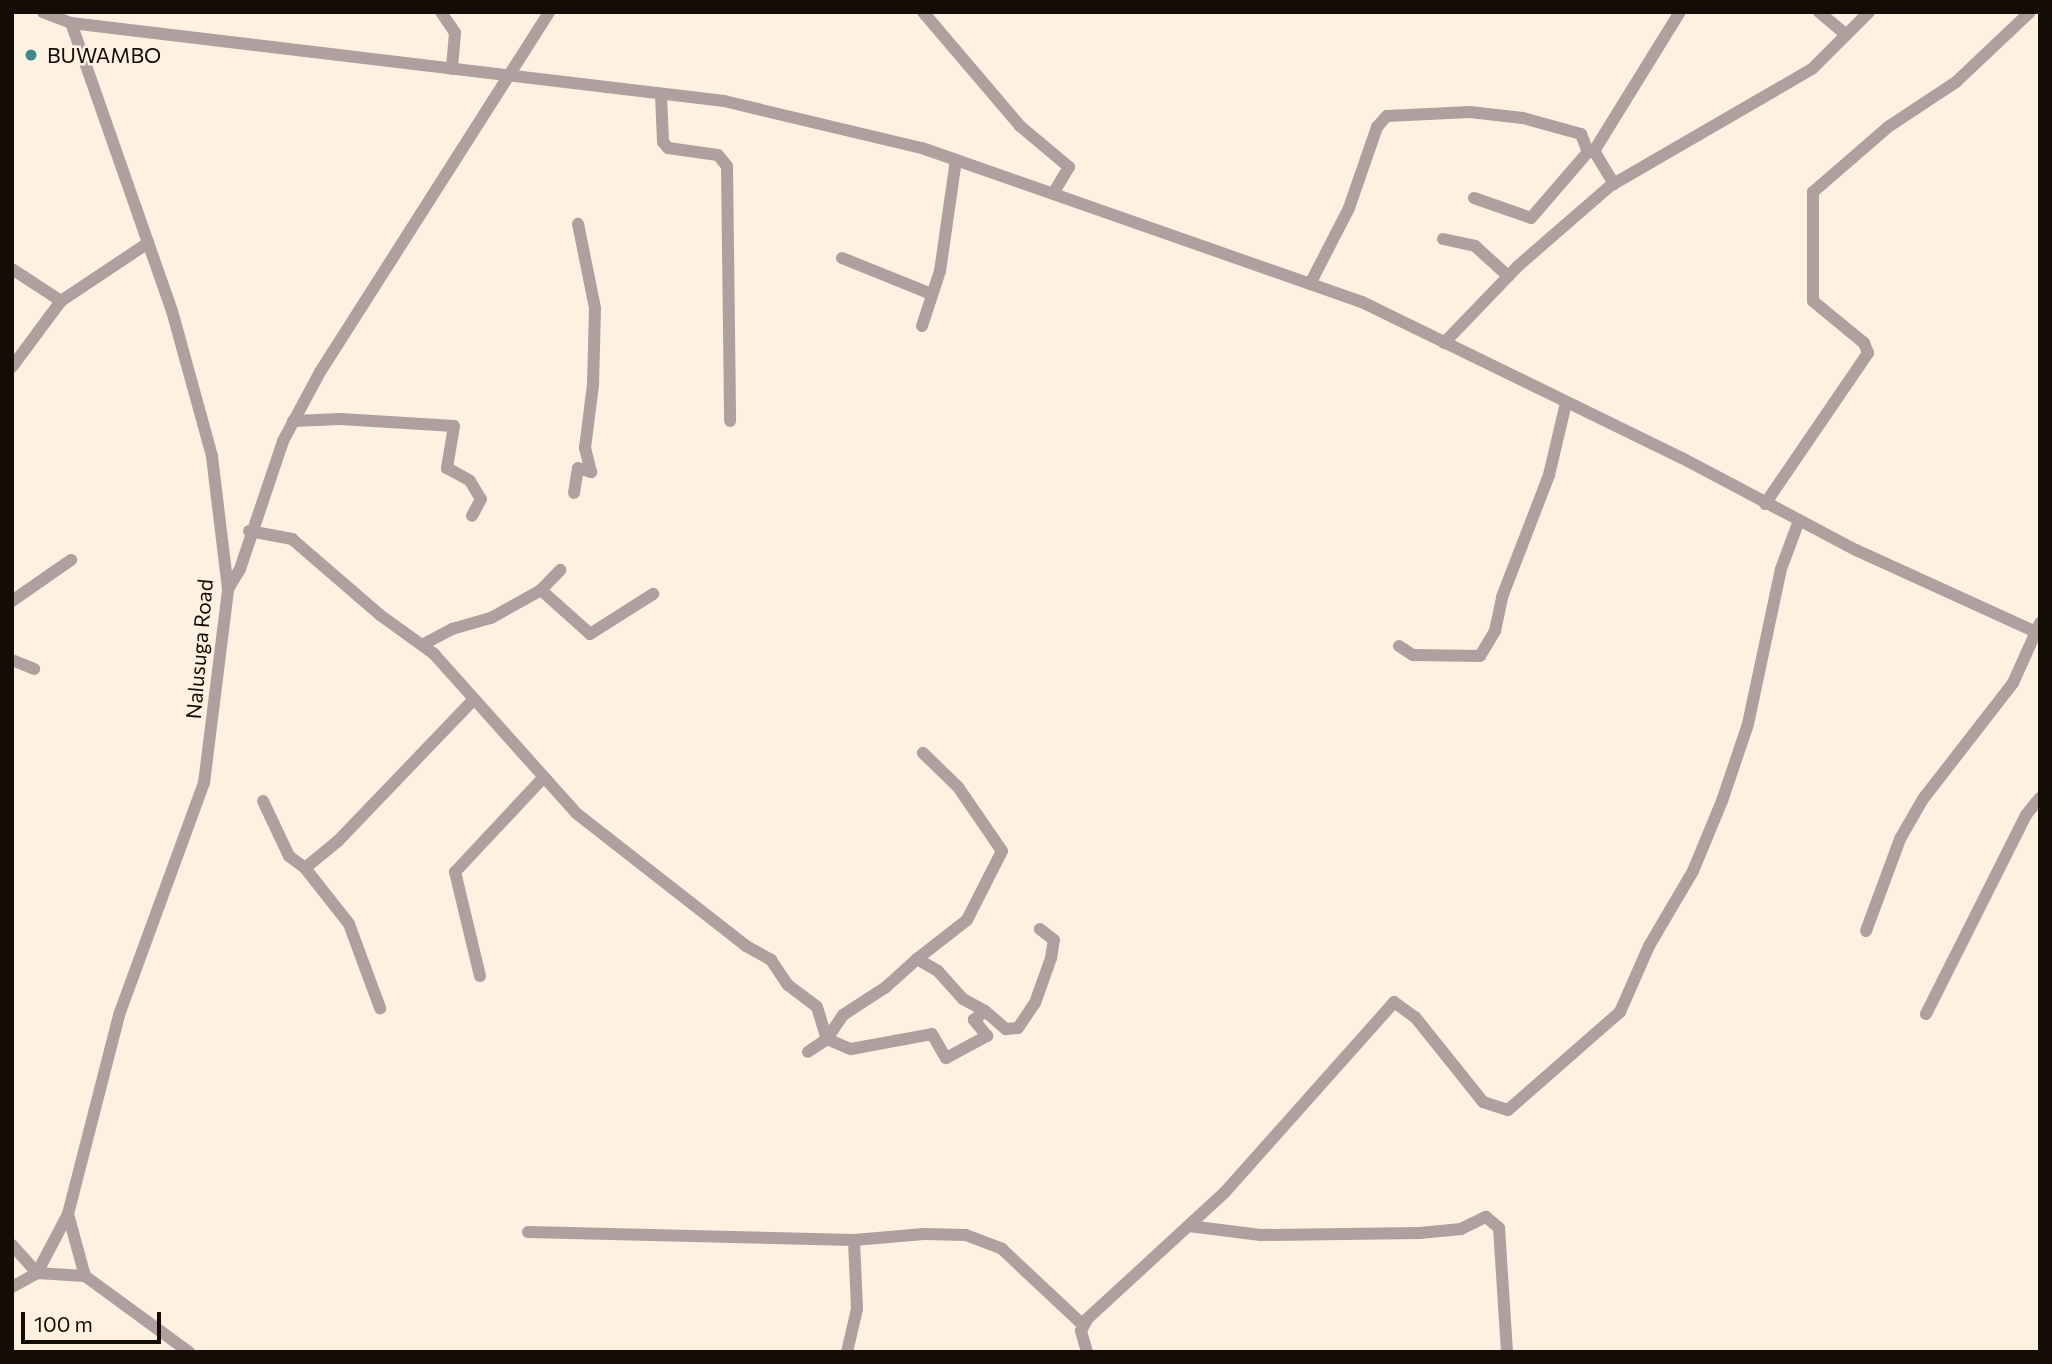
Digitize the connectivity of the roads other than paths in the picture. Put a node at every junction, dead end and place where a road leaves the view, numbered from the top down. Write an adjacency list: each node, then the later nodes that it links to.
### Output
1 (43, 12): 9 (street)
2 (441, 12): 11 (street)
3 (549, 12): 12 (street)
4 (923, 12): 17 (street)
5 (1680, 12): 14 (street)
6 (1819, 12): 10 (street)
7 (1869, 12): 10 (street)
8 (2030, 12): 35 (street)
9 (71, 23): 11 (street); 21 (street, Nalusuga Road)
10 (1844, 33): 16 (street)
11 (452, 69): 12 (street)
12 (508, 76): 13 (street); 32 (street)
13 (661, 94): 15 (street); 33 (street)
14 (1591, 152): 16 (street); 18 (street); 25 (street)
15 (956, 160): 17 (street); 26 (street)
16 (1614, 184): 24 (street)
17 (1054, 194): 25 (street)
18 (1474, 198)
19 (578, 224): 34 (street)
20 (1443, 239): 24 (street)
21 (148, 243): 27 (street); 41 (street, Nalusuga Road)
22 (842, 258): 26 (street)
23 (12, 269): 27 (street)
24 (1508, 276): 29 (street)
25 (1311, 284): 29 (street)
26 (929, 293): 28 (street)
27 (61, 301): 30 (street)
28 (922, 326)
29 (1444, 343): 31 (street)
30 (12, 367)
31 (1566, 402): 35 (street); 47 (street)
32 (293, 421): 36 (street); 38 (street)
33 (730, 421)
34 (574, 493)
35 (1765, 504): 45 (street)
36 (472, 516)
37 (1797, 526): 66 (street)
38 (249, 531): 41 (street); 46 (street)
39 (71, 560): 44 (street)
40 (560, 570): 42 (street)
41 (228, 589): 65 (street, Nalusuga Road)
42 (541, 590): 43 (street); 46 (street)
43 (653, 594)
44 (12, 601)
45 (2039, 630): 57 (street)
46 (422, 645): 50 (street)
47 (1399, 646)
48 (12, 660): 49 (street)
49 (34, 669)
50 (473, 700): 52 (street); 55 (street)
51 (923, 753): 58 (street)
52 (543, 778): 59 (street); 63 (street)
53 (2040, 798): 62 (street)
54 (263, 801): 55 (street)
55 (305, 869): 60 (street)
56 (1040, 929): 61 (street)
57 (1866, 931)
58 (917, 959): 61 (street); 63 (street)
59 (480, 976)
60 (380, 1008)
61 (985, 1010): 63 (street)
62 (1926, 1014)
63 (827, 1039): 64 (street)
64 (808, 1052)
65 (68, 1214): 70 (street, Nalusuga Road); 71 (street)
66 (1189, 1226): 73 (street); 77 (street)
67 (528, 1232): 68 (street)
68 (854, 1240): 73 (street); 75 (street)
69 (12, 1245): 70 (street)
70 (37, 1273): 71 (street); 72 (street)
71 (85, 1276): 74 (street)
72 (12, 1287)
73 (1083, 1325): 76 (street)
74 (189, 1352)
75 (847, 1352)
76 (1087, 1352)
77 (1507, 1352)

